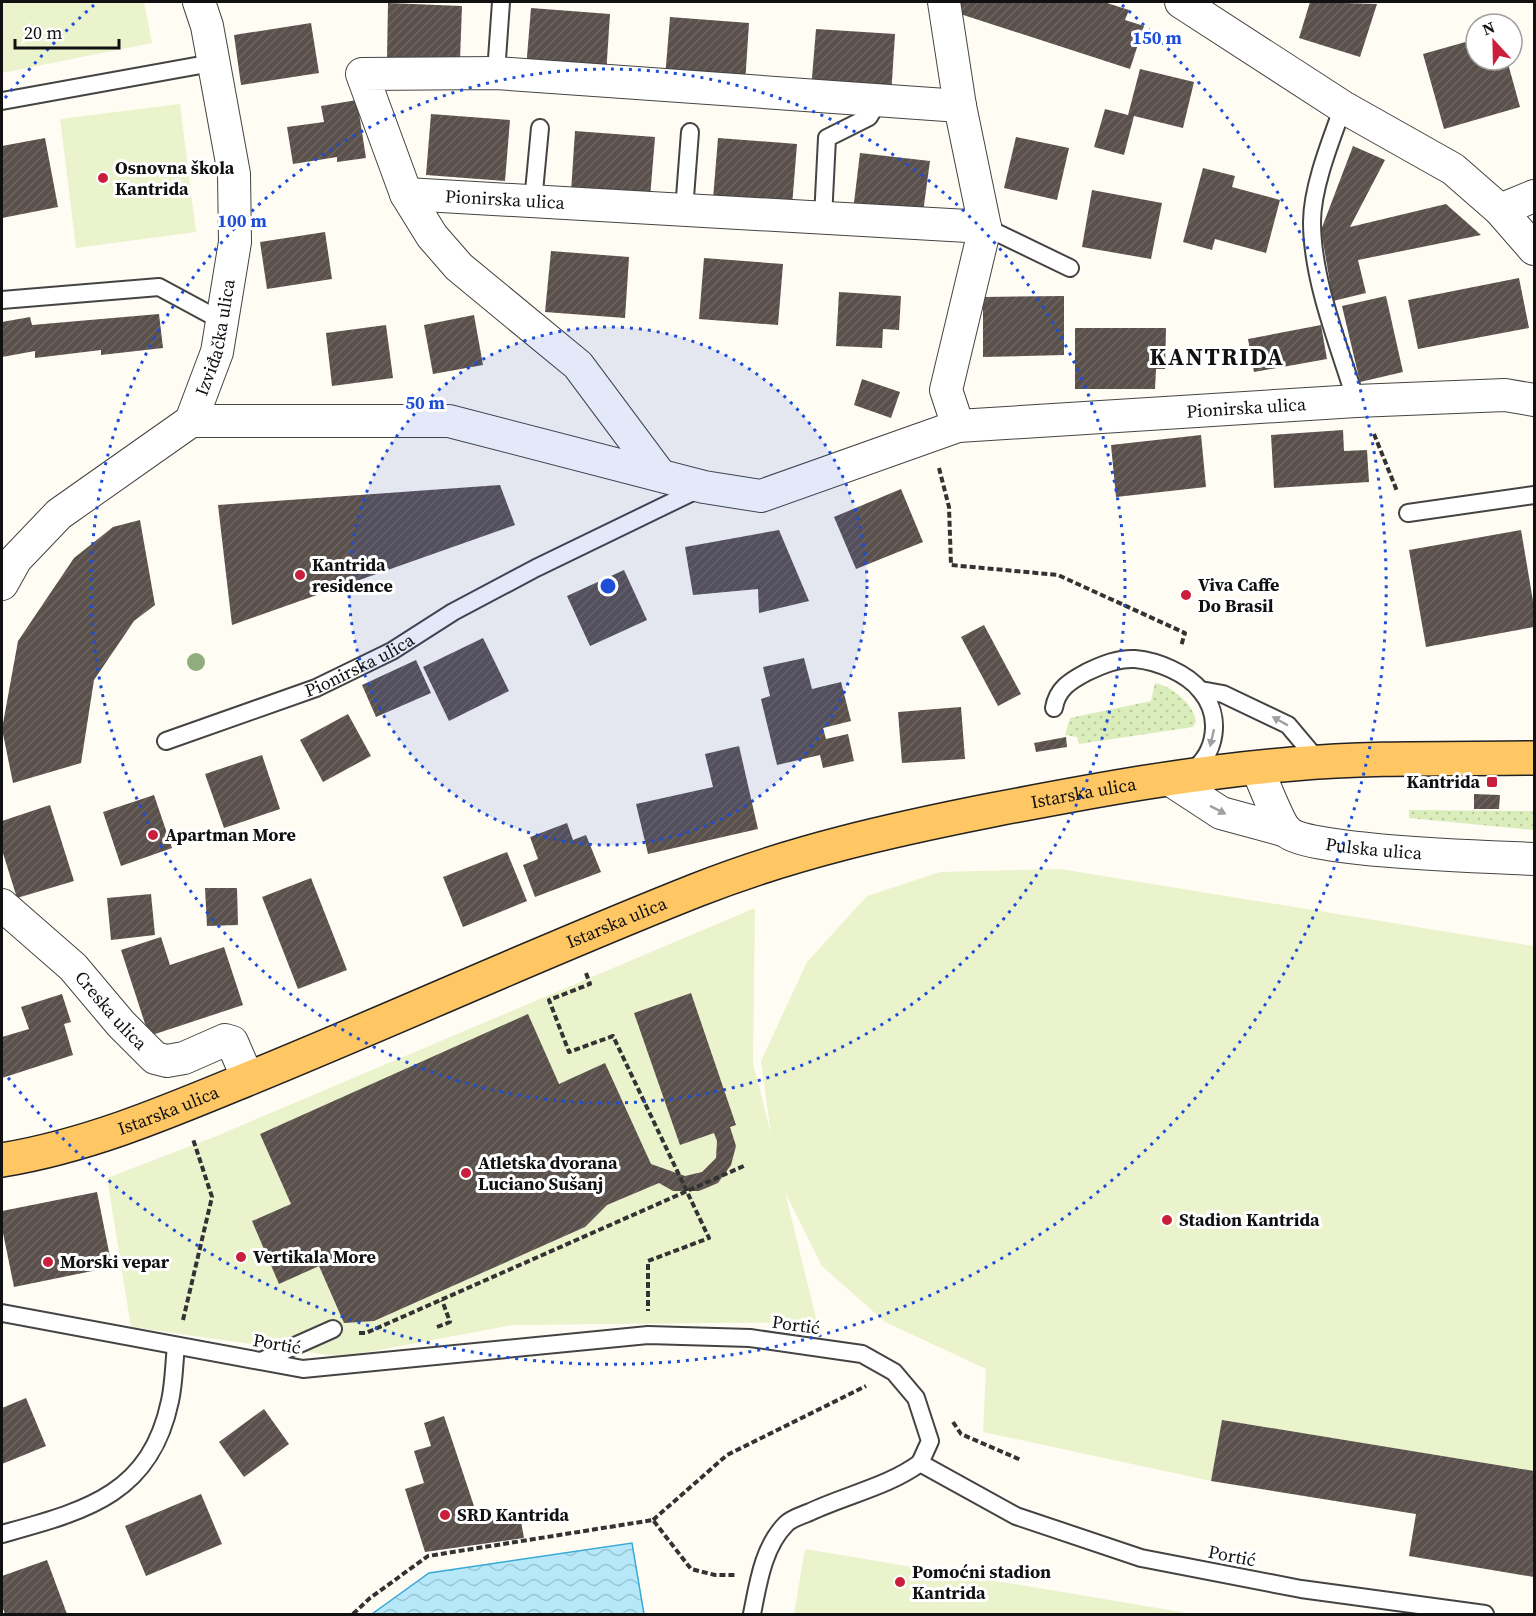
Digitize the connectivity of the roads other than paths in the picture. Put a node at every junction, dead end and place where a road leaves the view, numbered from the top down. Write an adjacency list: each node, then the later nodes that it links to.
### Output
1 (200, 2): 5 (street, Izviđačka ulica)
2 (501, 2): 6 (lane)
3 (944, 2): 9 (street)
4 (1181, 2): 10 (street)
5 (212, 63): 8 (lane); 23 (street, Izviđačka ulica)
6 (496, 74): 7 (street); 13 (street)
7 (879, 100): 9 (street); 18 (lane)
8 (2, 101)
9 (960, 106): 19 (street)
10 (1343, 107): 17 (street); 25 (lane)
11 (540, 128): 15 (lane)
12 (690, 132): 16 (lane)
13 (406, 194): 15 (street, Pionirska ulica); 28 (street, Pionirska ulica)
14 (1534, 196): 17 (street)
15 (533, 202): 16 (street, Pionirska ulica)
16 (684, 210): 18 (street, Pionirska ulica)
17 (1500, 210): 20 (street)
18 (823, 218): 19 (street, Pionirska ulica)
19 (985, 227): 21 (lane); 27 (street)
20 (1534, 249)
21 (1070, 268)
22 (2, 300): 23 (lane)
23 (222, 321): 26 (street, Izviđačka ulica)
24 (1534, 400): 25 (street, Pionirska ulica)
25 (1364, 414): 27 (street, Pionirska ulica)
26 (191, 421): 28 (street, Pionirska ulica); 32 (street)
27 (958, 426): 29 (street, Pionirska ulica)
28 (660, 475): 29 (street, Pionirska ulica)
29 (704, 487): 35 (lane, Pionirska ulica)
30 (1534, 495): 31 (lane)
31 (1408, 513)
32 (3, 575)
33 (1201, 690): 34 (lane); 37 (lane, one-way to 33); 39 (lane, one-way to 39)
34 (1054, 708)
35 (166, 741)
36 (1534, 758): 37 (main road, Istarska ulica)
37 (1320, 762): 38 (main road, Istarska ulica)
38 (1257, 768): 39 (main road, Istarska ulica); 40 (street)
39 (1176, 779): 40 (street, Pulska ulica, one-way to 40); 43 (main road, Istarska ulica)
40 (1287, 831): 41 (street, Pulska ulica)
41 (1534, 859)
42 (2, 905): 43 (street, Creska ulica)
43 (248, 1079): 44 (main road, Istarska ulica)
44 (2, 1160)
45 (2, 1313): 47 (lane, Portić)
46 (327, 1331): 48 (lane)
47 (176, 1346): 48 (lane, Portić); 50 (lane)
48 (261, 1361): 49 (lane, Portić)
49 (920, 1463): 51 (lane); 52 (lane, Portić)
50 (2, 1534)
51 (752, 1614)
52 (1485, 1614)

